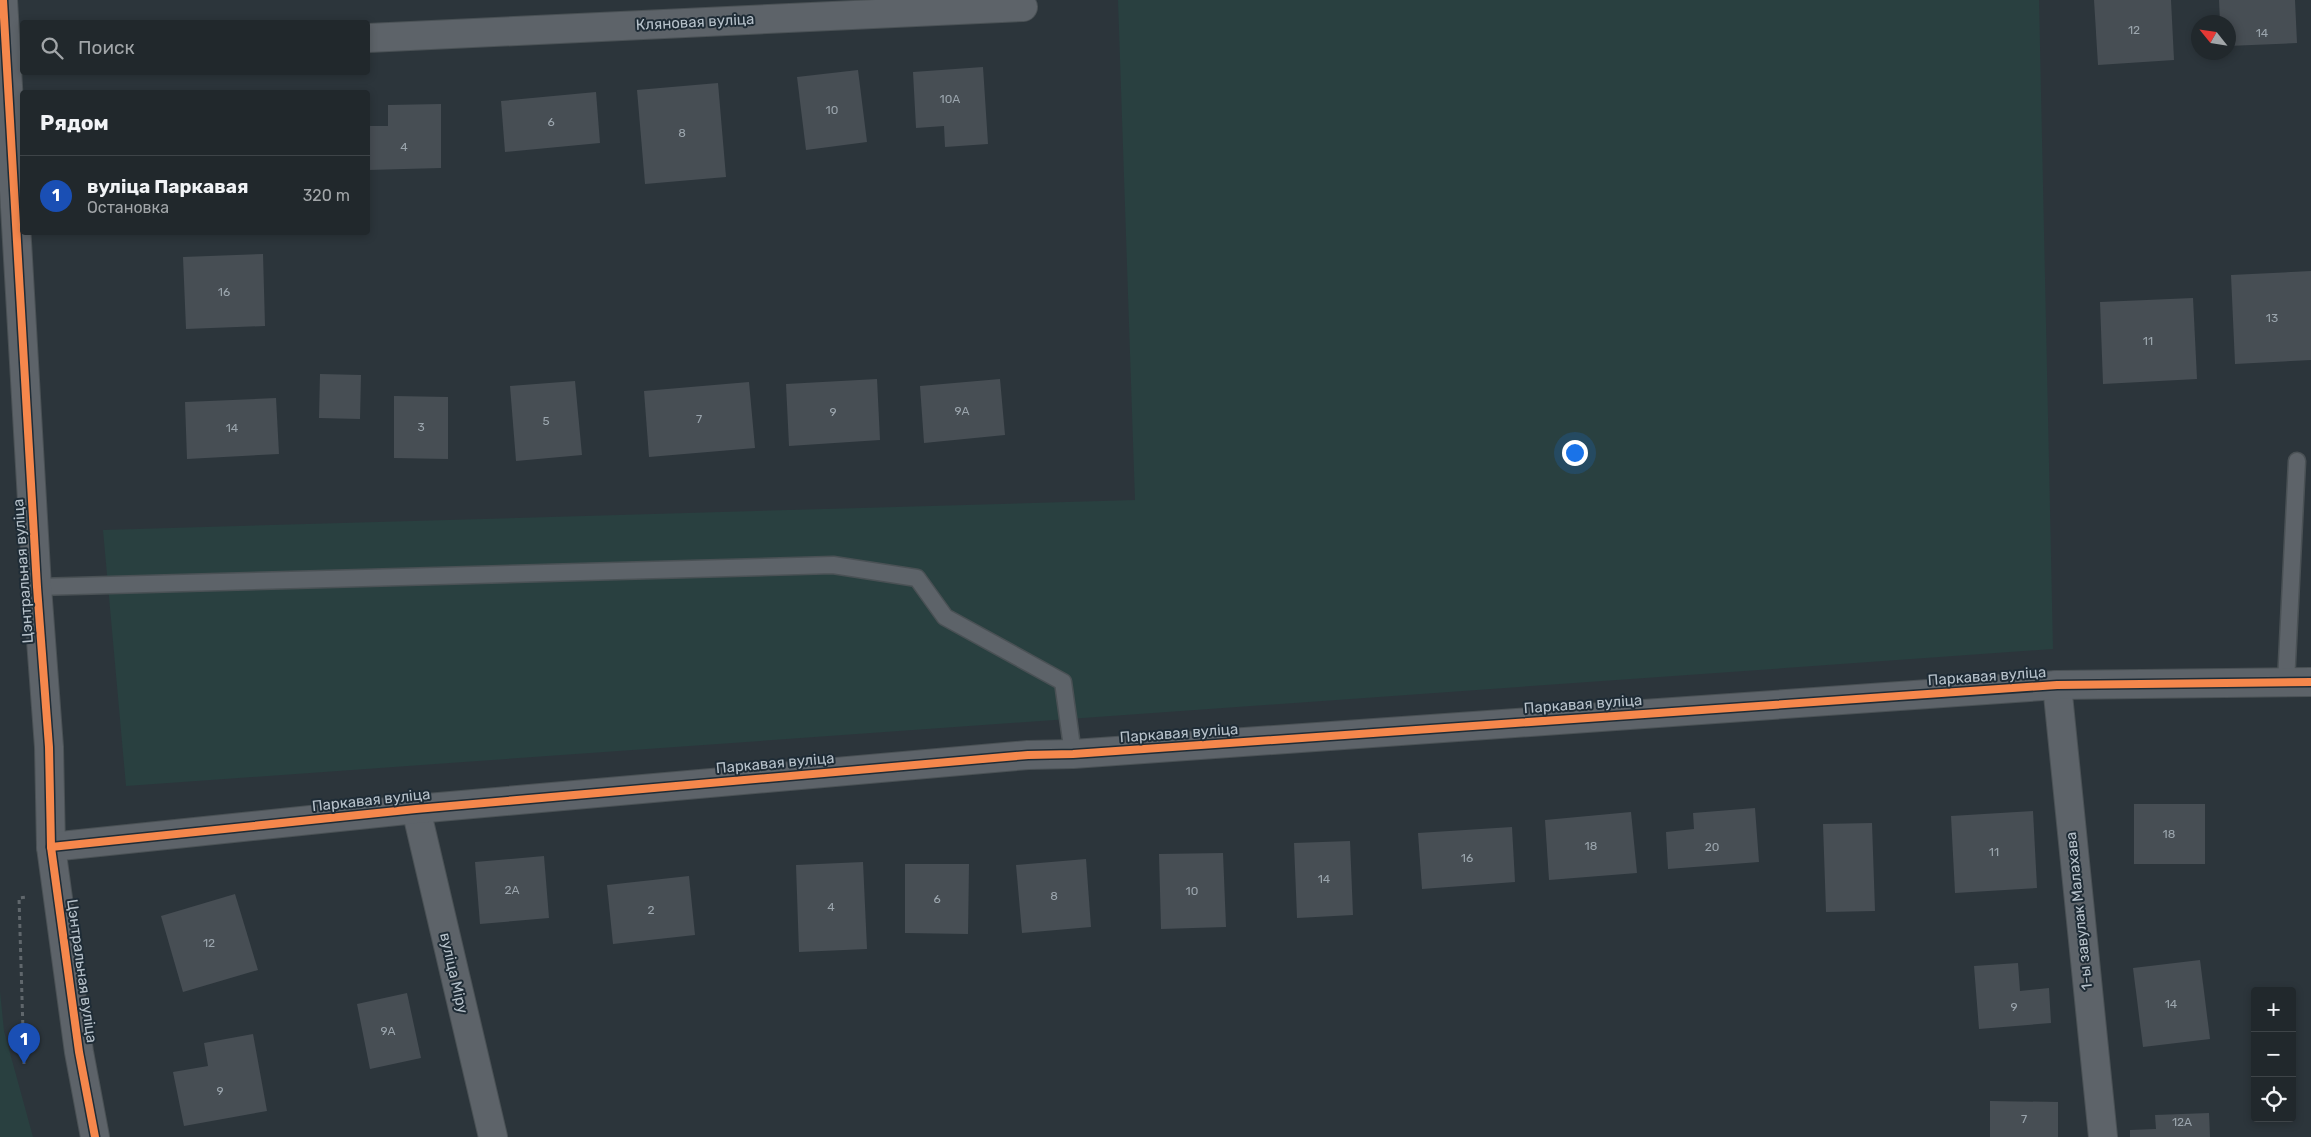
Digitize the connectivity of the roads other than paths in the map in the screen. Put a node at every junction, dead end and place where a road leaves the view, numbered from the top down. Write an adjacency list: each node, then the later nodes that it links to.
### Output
1 (3, 0): 4 (street, Цэнтральная вуліца)
2 (1022, 7): 3 (street, Кляновая вуліца)
3 (370, 38)
4 (15, 55): 5 (street, Цэнтральная вуліца)
5 (20, 176)
6 (22, 235): 8 (street, Цэнтральная вуліца)
7 (2297, 460): 9 (lane)
8 (37, 586): 11 (lane); 13 (street, Цэнтральная вуліца)
9 (2299, 682): 10 (street, Паркавая вуліца)
10 (2056, 685): 11 (street, Паркавая вуліца); 16 (street, 1-ы завулак Малахава)
11 (1073, 754): 12 (street, Паркавая вуліца)
12 (416, 809): 13 (street, Паркавая вуліца); 15 (street, вуліца Міру)
13 (51, 847): 14 (street, Цэнтральная вуліца)
14 (96, 1137)
15 (493, 1137)
16 (2103, 1137)

